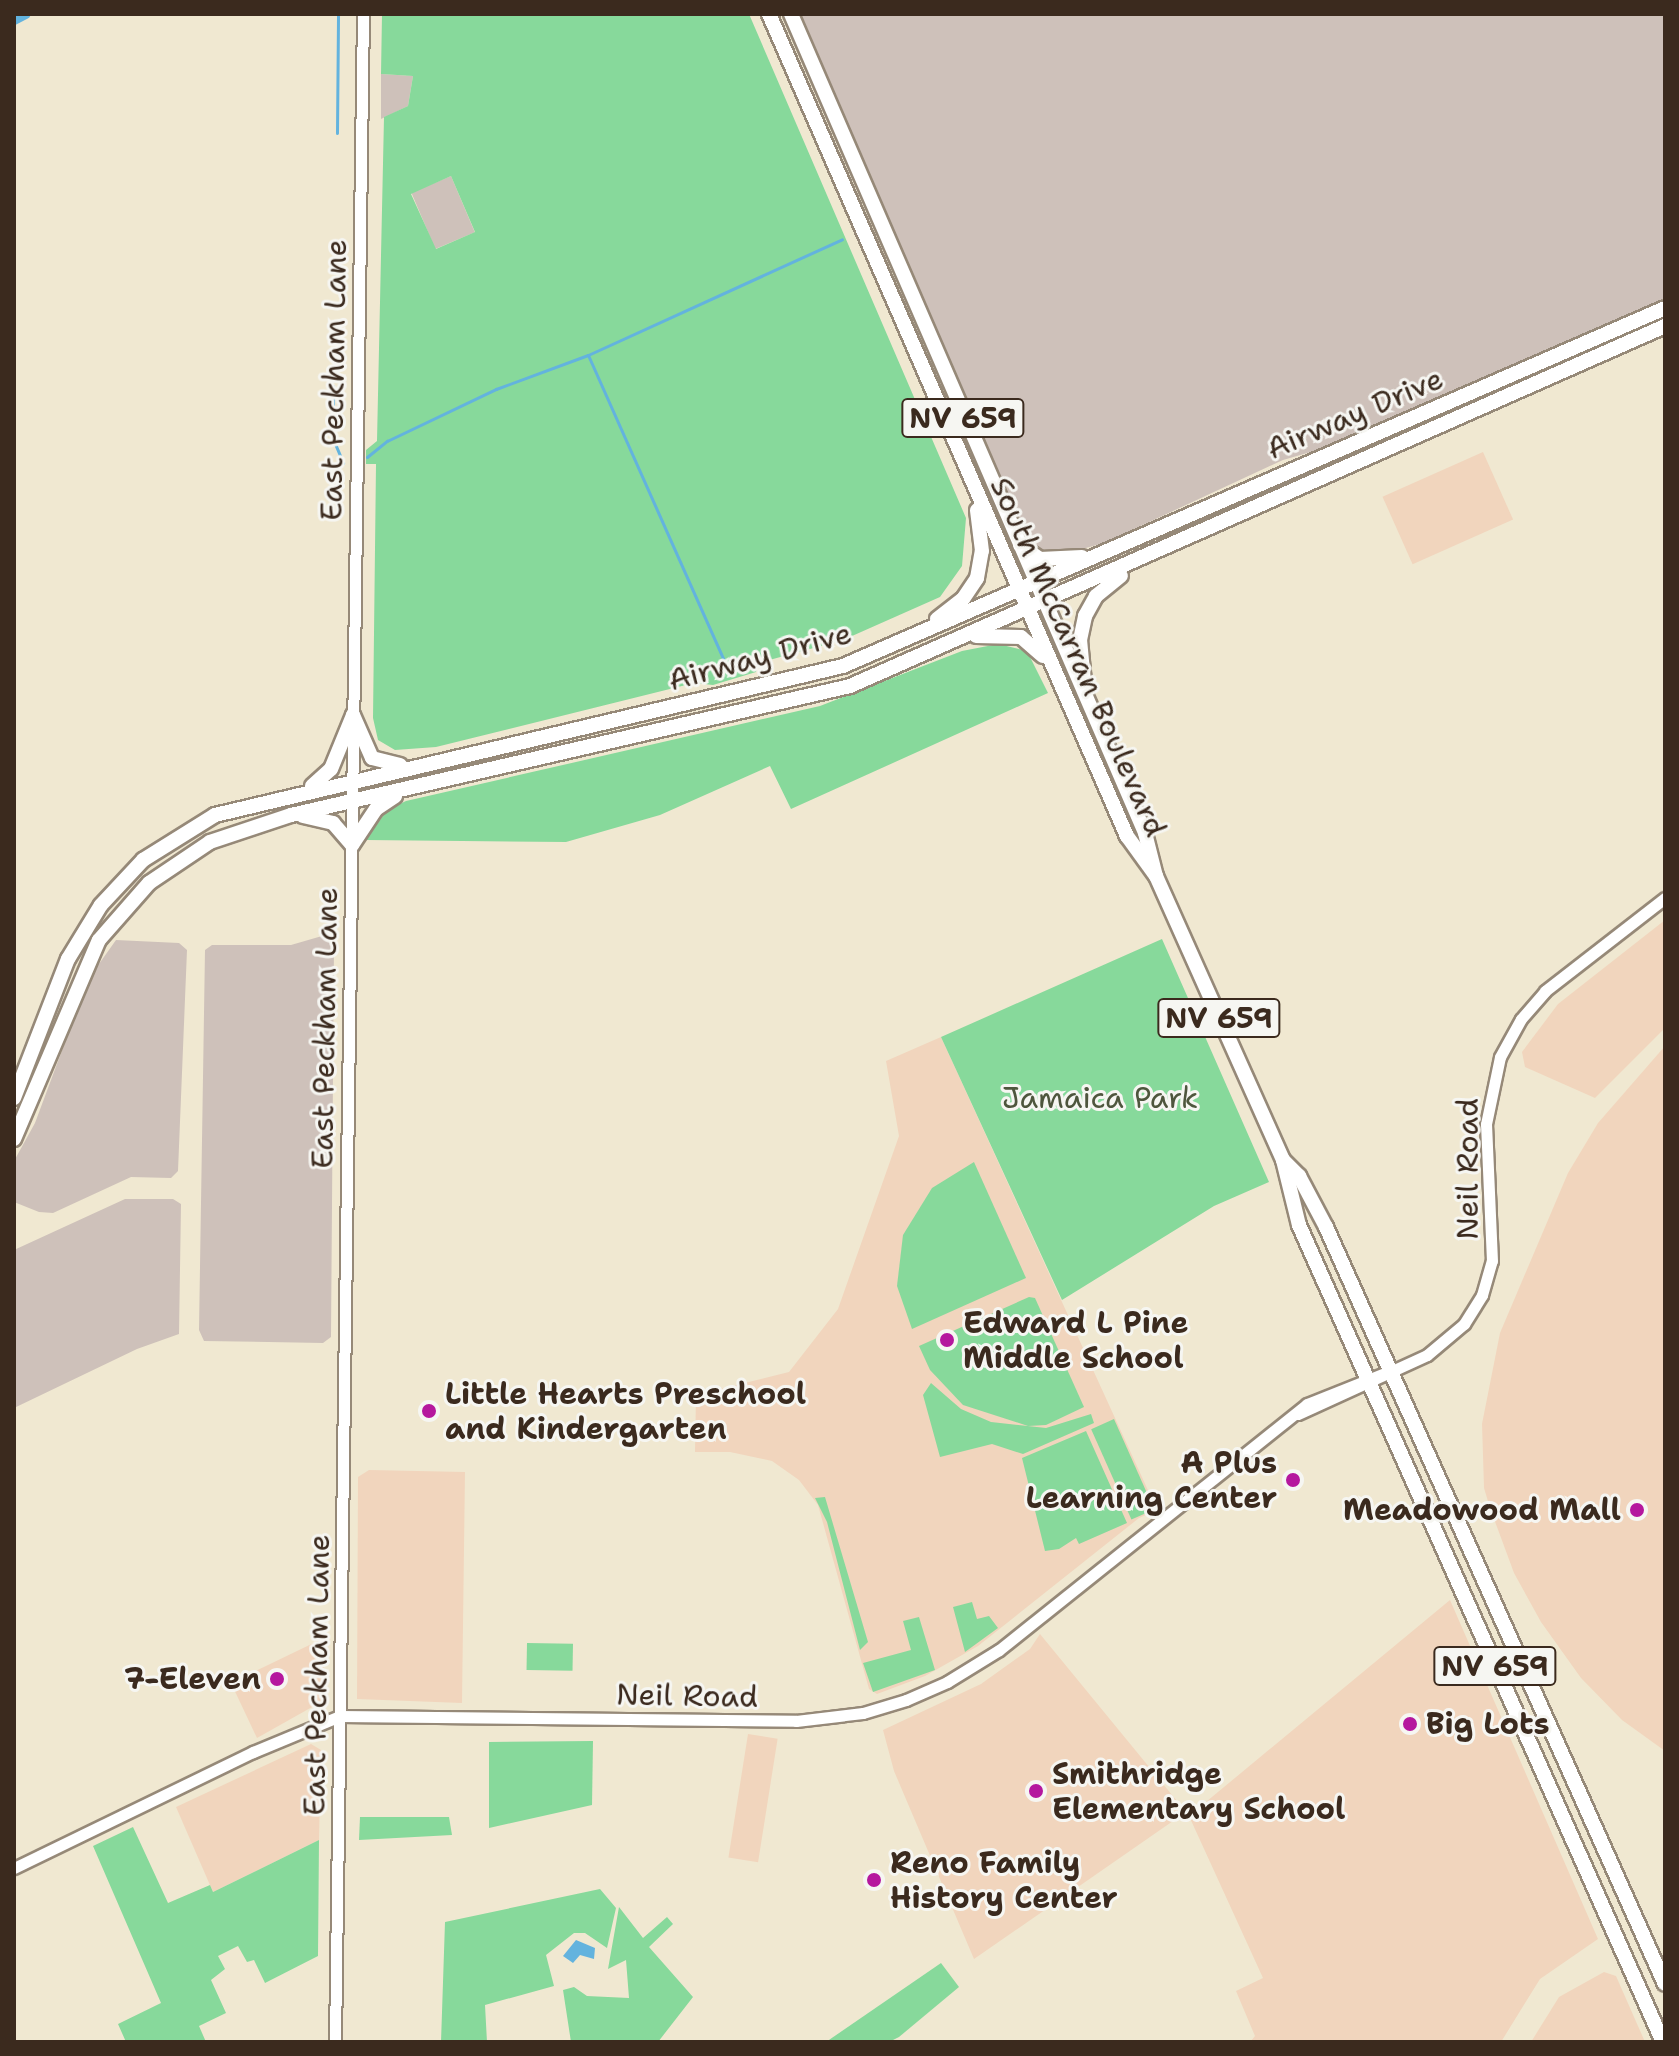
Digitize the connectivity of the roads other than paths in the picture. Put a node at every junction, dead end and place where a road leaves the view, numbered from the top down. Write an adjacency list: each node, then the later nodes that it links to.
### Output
1 (363, 14): 22 (street, East Peckham Lane)
2 (769, 14): 10 (main road, South McCarran Boulevard / NV 659)
3 (779, 14): 5 (main road)
4 (791, 14): 5 (main road, South McCarran Boulevard / NV 659)
5 (822, 89): 11 (main road, South McCarran Boulevard / NV 659)
6 (1665, 310): 8 (main road); 9 (main road, Airway Drive)
7 (1665, 326): 8 (main road, Airway Drive)
8 (1582, 362): 9 (main road); 13 (main road, Airway Drive)
9 (1471, 393): 12 (main road, Airway Drive)
10 (972, 482): 15 (main road, South McCarran Boulevard / NV 659); 19 (main road)
11 (1017, 541): 12 (main road); 14 (main road, South McCarran Boulevard / NV 659)
12 (1102, 554): 14 (main road, Airway Drive)
13 (1155, 554): 16 (main road, Airway Drive); 21 (main road)
14 (1035, 584): 15 (main road, Airway Drive); 16 (main road, South McCarran Boulevard / NV 659)
15 (1019, 591): 17 (main road, South McCarran Boulevard / NV 659); 19 (main road, Airway Drive)
16 (1043, 603): 17 (main road, Airway Drive); 21 (main road, South McCarran Boulevard / NV 659)
17 (1027, 610): 18 (main road, Airway Drive); 20 (main road, South McCarran Boulevard / NV 659)
18 (962, 638): 20 (main road); 25 (main road, Airway Drive)
19 (901, 642): 23 (main road, Airway Drive)
20 (1051, 666): 30 (main road, South McCarran Boulevard / NV 659)
21 (1089, 706): 30 (main road, South McCarran Boulevard / NV 659)
22 (353, 715): 23 (main road); 24 (street, East Peckham Lane); 26 (main road)
23 (412, 766): 24 (main road, Airway Drive)
24 (352, 779): 26 (main road, Airway Drive); 27 (street, East Peckham Lane)
25 (420, 786): 27 (main road, Airway Drive); 29 (main road)
26 (303, 790): 32 (main road, Airway Drive)
27 (352, 801): 28 (main road, Airway Drive); 29 (street, East Peckham Lane)
28 (291, 815): 29 (main road); 33 (main road, Airway Drive)
29 (352, 845): 37 (street, East Peckham Lane)
30 (1156, 876): 34 (main road, South McCarran Boulevard / NV 659)
31 (1665, 898): 35 (street, Neil Road)
32 (14, 1098)
33 (14, 1139)
34 (1283, 1160): 35 (main road, South McCarran Boulevard / NV 659); 36 (main road, South McCarran Boulevard / NV 659)
35 (1390, 1371): 36 (street, Neil Road); 39 (main road, South McCarran Boulevard / NV 659)
36 (1368, 1381): 37 (street, Neil Road); 41 (main road, South McCarran Boulevard / NV 659)
37 (340, 1716): 38 (street, Neil Road); 40 (street, East Peckham Lane)
38 (14, 1868)
39 (1665, 1984)
40 (335, 2042)
41 (1663, 2042)

